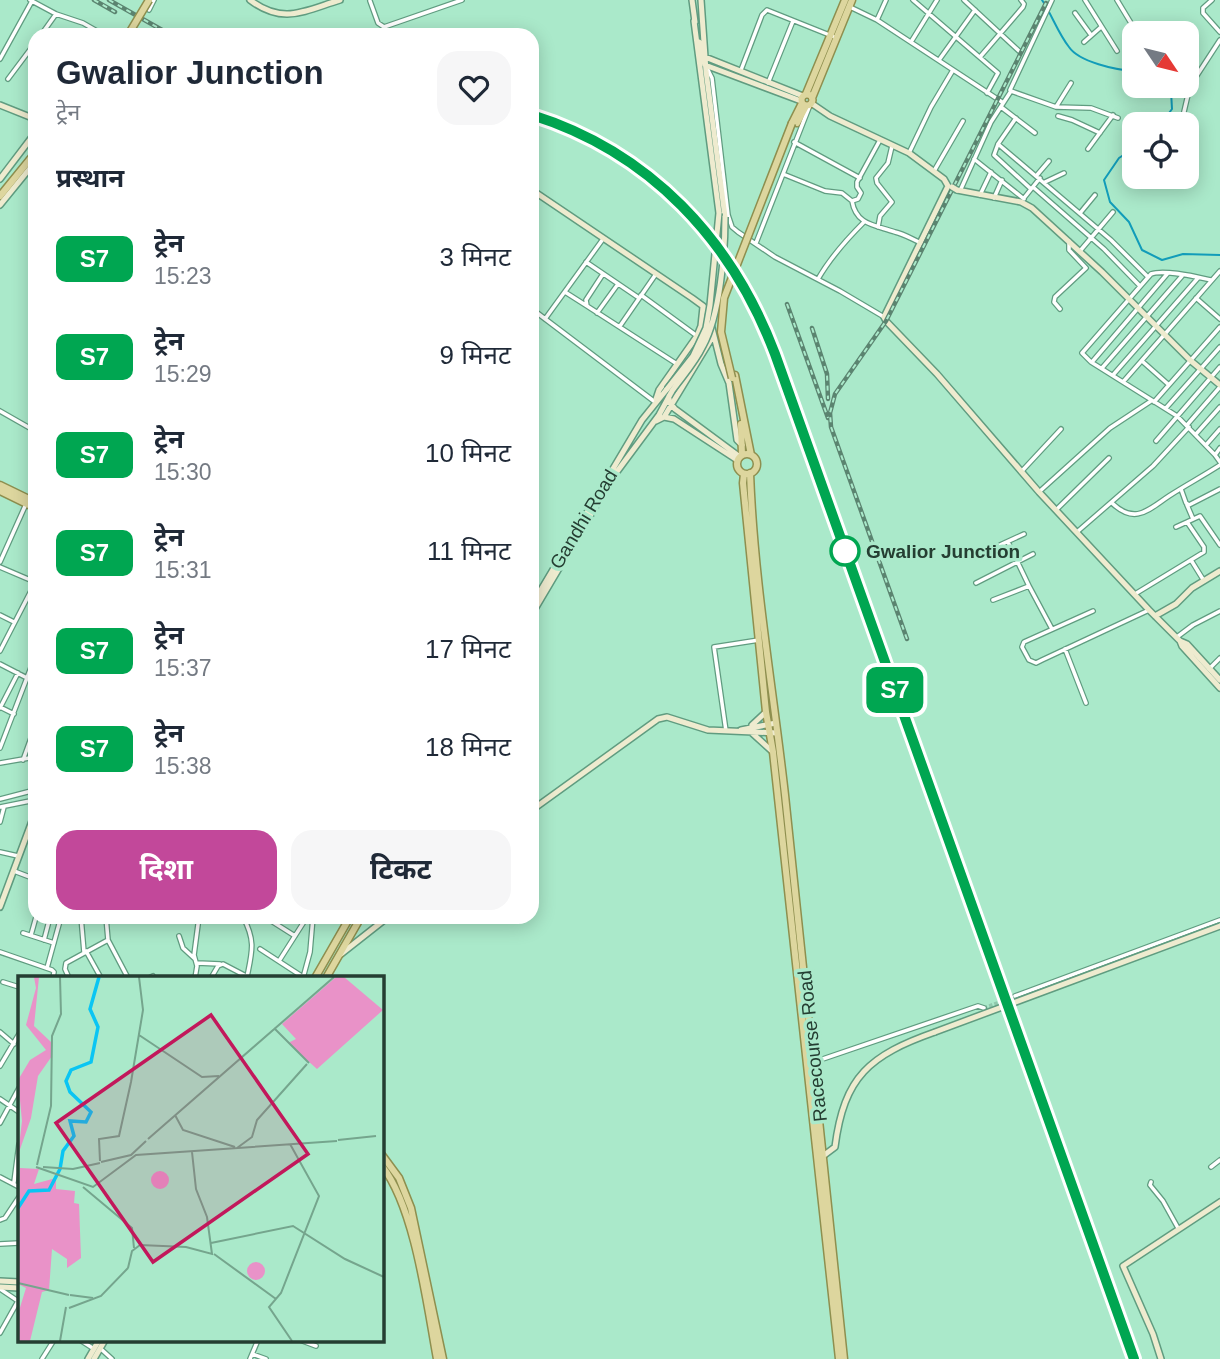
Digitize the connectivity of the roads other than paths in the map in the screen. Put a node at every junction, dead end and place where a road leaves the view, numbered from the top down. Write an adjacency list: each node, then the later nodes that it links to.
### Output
1 (152, 0): 20 (street); 32 (main road, bridge)
2 (250, 0): 3 (main road)
3 (340, 0)
4 (461, 0): 18 (street)
5 (692, 0): 26 (main road)
6 (701, 0): 44 (main road)
7 (845, 0): 37 (main road)
8 (886, 0): 25 (street)
9 (913, 0): 22 (street)
10 (937, 0): 22 (street)
11 (964, 0): 21 (street)
12 (1021, 0): 34 (street)
13 (1052, 0): 56 (street)
14 (1085, 0): 29 (street)
15 (1117, 0): 28 (street)
16 (1212, 0): 33 (street)
17 (31, 1): 24 (street); 46 (street)
18 (370, 1)
19 (851, 3): 25 (street); 37 (main road)
20 (149, 10)
21 (975, 10): 34 (street); 36 (street)
22 (928, 13): 36 (street); 39 (street)
23 (1075, 13): 35 (street)
24 (56, 14): 30 (street); 31 (street)
25 (877, 20): 39 (street)
26 (694, 21): 48 (main road); 157 (main road, bridge)
27 (793, 21): 37 (street); 51 (street); 53 (street)
28 (1130, 21)
29 (1102, 27): 35 (street); 42 (street)
30 (46, 28)
31 (92, 28)
32 (133, 28)
33 (1220, 32)
34 (1000, 33): 41 (street); 45 (street)
35 (1091, 35): 40 (street)
36 (955, 36): 45 (street); 47 (street)
37 (834, 37): 57 (main road)
38 (1220, 40): 50 (street)
39 (912, 42): 47 (street)
40 (1084, 42)
41 (1019, 51)
42 (1117, 51)
43 (28, 52): 52 (street)
44 (705, 57): 48 (main road); 51 (main road)
45 (980, 57): 55 (street)
46 (0, 59)
47 (939, 61): 49 (street)
48 (705, 65): 57 (main road); 108 (street); 157 (main road, bridge)
49 (953, 70): 55 (street); 75 (street)
50 (1199, 71)
51 (741, 72): 53 (main road)
52 (8, 79)
53 (768, 83): 57 (main road)
54 (1071, 83): 60 (street)
55 (987, 93): 59 (street)
56 (1009, 93): 59 (street); 60 (street)
57 (807, 101): 69 (main road); 71 (street); 152 (main road, bridge)
58 (0, 105): 62 (main road)
59 (1002, 105): 64 (street); 76 (street)
60 (1056, 107): 61 (street)
61 (1113, 115): 65 (street); 68 (street)
62 (28, 116)
63 (1058, 116): 68 (street)
64 (1016, 118): 67 (street); 73 (street)
65 (1118, 118)
66 (963, 121): 80 (street)
67 (1035, 133)
68 (1100, 133): 74 (street)
69 (881, 138): 72 (main road); 85 (street)
70 (28, 142): 86 (main road)
71 (794, 142): 83 (street); 85 (street)
72 (892, 144): 75 (main road); 102 (street)
73 (998, 144): 84 (street); 89 (street)
74 (1088, 149)
75 (909, 153): 80 (main road)
76 (974, 159): 81 (street); 90 (street)
77 (1049, 161): 84 (street)
78 (28, 162): 94 (main road)
79 (28, 171): 98 (main road)
80 (934, 172): 90 (main road)
81 (992, 172): 87 (street); 92 (street)
82 (1064, 173): 88 (street)
83 (783, 174): 96 (street); 108 (street)
84 (1038, 177): 88 (street); 89 (street)
85 (860, 178): 96 (street)
86 (0, 179)
87 (1002, 180): 95 (street); 97 (street)
88 (1045, 183): 100 (street)
89 (1032, 188): 97 (street); 104 (street)
90 (954, 189): 92 (main road); 107 (main road)
91 (539, 195): 105 (main road)
92 (980, 195): 95 (main road)
93 (1095, 195): 100 (street)
94 (0, 196)
95 (994, 198): 97 (main road)
96 (852, 201): 101 (street)
97 (1022, 201): 106 (main road)
98 (0, 205)
99 (1113, 212): 103 (street)
100 (1080, 213): 103 (street)
101 (864, 222): 102 (street); 118 (street)
102 (878, 227): 107 (street)
103 (1098, 229): 104 (street); 116 (street)
104 (1091, 237): 109 (street); 122 (street)
105 (603, 239): 110 (street); 114 (main road)
106 (1069, 242): 109 (main road); 130 (street)
107 (921, 243): 133 (main road)
108 (756, 244): 118 (street)
109 (1080, 251): 126 (main road)
110 (586, 262): 113 (street); 123 (street)
111 (1220, 271): 119 (street)
112 (1168, 273): 115 (street); 116 (street); 129 (street)
113 (603, 274): 121 (street); 127 (street)
114 (656, 274): 124 (street); 128 (main road)
115 (1182, 276): 117 (street); 134 (street)
116 (1148, 277): 122 (street)
117 (1198, 278): 119 (street); 138 (street)
118 (818, 279): 133 (street)
119 (1213, 279): 120 (street); 125 (street)
120 (1220, 283)
121 (618, 284): 124 (street); 131 (street)
122 (1140, 286): 126 (street)
123 (565, 292): 127 (street); 135 (street)
124 (640, 297): 137 (street); 141 (street)
125 (1196, 298): 136 (street); 140 (street)
126 (1128, 299): 129 (main road); 146 (street)
127 (587, 306): 131 (street)
128 (703, 306): 141 (main road); 142 (main road)
129 (1136, 308): 134 (main road); 146 (street)
130 (1060, 309)
131 (597, 313): 137 (street)
132 (539, 314): 135 (street)
133 (884, 317): 182 (main road)
134 (1145, 318): 138 (main road); 149 (street)
135 (545, 319): 159 (street)
136 (1220, 319)
137 (620, 326): 147 (street)
138 (1154, 327): 140 (main road); 151 (street)
139 (1220, 327): 145 (street)
140 (1164, 335): 144 (street); 145 (main road)
141 (697, 336): 147 (main road)
142 (713, 336): 160 (main road); 173 (main road)
143 (1220, 347): 150 (street)
144 (1142, 361): 154 (street); 155 (street)
145 (1191, 361): 150 (main road); 155 (street)
146 (1091, 362): 149 (street)
147 (678, 365): 159 (main road)
148 (1220, 367): 153 (street)
149 (1102, 368): 151 (street)
150 (1201, 369): 153 (main road); 162 (street)
151 (1113, 375): 154 (street)
152 (734, 376): 173 (main road); 177 (main road)
153 (1211, 377): 156 (main road); 164 (street)
154 (1124, 382): 158 (street)
155 (1169, 386): 158 (street)
156 (1220, 386): 167 (street)
157 (669, 392): 159 (main road); 160 (main road); 166 (main road)
158 (1153, 401): 162 (street); 188 (street)
159 (655, 402): 212 (main road, Gandhi Road)
160 (671, 405): 165 (main road); 176 (main road)
161 (1220, 407): 171 (street)
162 (1166, 409): 164 (street)
163 (1, 413): 168 (street)
164 (1177, 416): 167 (street); 172 (street)
165 (664, 417): 166 (main road); 179 (main road)
166 (653, 423): 216 (main road)
167 (1188, 426): 171 (street); 191 (street)
168 (28, 427)
169 (1061, 429): 182 (street)
170 (1220, 429): 174 (street)
171 (1196, 434): 174 (street)
172 (1156, 441)
173 (740, 443): 176 (main road); 179 (main road)
174 (1206, 445): 178 (street)
175 (1220, 448): 178 (street)
176 (732, 451): 179 (main road)
177 (751, 455): 179 (main road); 183 (main road)
178 (1214, 455): 181 (street)
179 (740, 457): 183 (main road)
180 (1110, 458): 194 (street)
181 (1220, 463): 185 (street)
182 (1021, 471): 188 (main road)
183 (747, 474): 224 (main road); 239 (main road)
184 (0, 485): 189 (main road)
185 (1181, 489): 191 (street); 192 (street)
186 (1220, 490): 192 (street)
187 (0, 491): 190 (main road)
188 (1039, 492): 194 (main road)
189 (28, 501)
190 (28, 501)
191 (1112, 503): 198 (street)
192 (1187, 505): 195 (street)
193 (28, 506): 206 (street)
194 (1057, 509): 198 (main road)
195 (1193, 519): 196 (street); 201 (street)
196 (1187, 522): 197 (street); 204 (street)
197 (1176, 527)
198 (1077, 532): 213 (main road)
199 (1024, 534): 200 (street)
200 (1008, 542): 203 (street); 205 (street)
201 (1220, 545)
202 (1033, 554): 205 (street)
203 (974, 557)
204 (1191, 560): 209 (street); 213 (street)
205 (1017, 562): 210 (street); 211 (street)
206 (0, 565): 208 (street)
207 (1220, 571): 209 (main road)
208 (28, 579)
209 (1204, 581): 221 (main road)
210 (976, 583)
211 (1029, 586): 215 (street); 223 (street)
212 (539, 593)
213 (1135, 594): 218 (main road)
214 (28, 597): 222 (street)
215 (993, 600)
216 (539, 602)
217 (1093, 611): 223 (street)
218 (1149, 611): 221 (main road); 226 (street)
219 (1220, 611): 225 (street)
220 (0, 615): 222 (street)
221 (1155, 616): 225 (main road)
222 (15, 623): 227 (street)
223 (1052, 629): 226 (street)
224 (759, 639): 237 (main road); 241 (street)
225 (1178, 639): 230 (main road)
226 (1065, 649): 235 (street)
227 (0, 651)
228 (1220, 659): 230 (street)
229 (0, 664): 231 (street)
230 (1207, 671): 233 (main road); 234 (main road)
231 (18, 673): 232 (street); 236 (street)
232 (27, 678): 238 (street)
233 (1220, 680)
234 (1220, 688)
235 (1086, 703)
236 (0, 708): 238 (street)
237 (766, 712): 239 (main road); 240 (main road)
238 (13, 714): 244 (street)
239 (772, 724): 240 (main road); 242 (main road)
240 (750, 730): 241 (main road); 242 (main road); 245 (main road)
241 (726, 731): 252 (main road)
242 (773, 734): 245 (main road, Racecourse Road); 312 (main road, Racecourse Road)
243 (28, 746): 247 (street)
244 (0, 748)
245 (773, 752): 312 (main road, Racecourse Road)
246 (28, 759): 247 (street)
247 (23, 760): 248 (street)
248 (0, 763)
249 (28, 792): 250 (street)
250 (0, 799)
251 (28, 801): 253 (street)
252 (539, 805)
253 (2, 807): 254 (street)
254 (0, 822)
255 (28, 831): 257 (main road)
256 (0, 852): 257 (street)
257 (18, 856): 258 (main road)
258 (13, 871): 259 (street); 260 (main road)
259 (28, 876)
260 (0, 907)
261 (1220, 920): 307 (street)
262 (34, 924): 277 (street)
263 (48, 924): 280 (street)
264 (59, 924): 282 (street)
265 (82, 924): 285 (street)
266 (107, 924): 281 (street)
267 (199, 924): 287 (street)
268 (247, 924): 299 (street)
269 (276, 924): 279 (street)
270 (303, 924): 279 (street)
271 (313, 924): 301 (street)
272 (346, 924): 290 (main road)
273 (357, 924): 286 (main road)
274 (379, 924): 286 (main road)
275 (1220, 926): 320 (main road, bridge)
276 (23, 933): 277 (street)
277 (30, 936): 280 (street)
278 (179, 936): 287 (street)
279 (295, 936): 288 (street)
280 (44, 940): 282 (street)
281 (108, 940): 285 (street); 295 (street)
282 (54, 943): 291 (street)
283 (260, 949): 288 (street)
284 (0, 952): 291 (street)
285 (85, 952): 293 (street); 294 (street)
286 (340, 954): 304 (main road)
287 (196, 961): 289 (street); 296 (street)
288 (279, 961): 300 (street)
289 (220, 964): 297 (street); 298 (street)
290 (323, 965): 302 (main road); 303 (main road)
291 (47, 968): 292 (street)
292 (53, 976)
293 (68, 976)
294 (99, 976)
295 (127, 976)
296 (195, 976)
297 (212, 976)
298 (246, 976)
299 (248, 976)
300 (302, 976)
301 (303, 976)
302 (317, 976)
303 (326, 976)
304 (327, 976)
305 (3, 982): 306 (street)
306 (18, 987)
307 (1015, 996)
308 (984, 1008): 312 (street)
309 (0, 1032): 311 (street)
310 (18, 1036): 311 (street)
311 (13, 1044): 313 (street)
312 (811, 1063): 320 (main road, Racecourse Road); 356 (main road, Racecourse Road)
313 (0, 1066)
314 (18, 1089): 316 (street)
315 (0, 1100): 316 (street)
316 (8, 1104): 317 (street); 318 (street)
317 (18, 1111)
318 (0, 1123)
319 (18, 1153): 326 (street)
320 (823, 1156): 357 (main road, Racecourse Road)
321 (383, 1157): 355 (main road)
322 (1220, 1160): 323 (street)
323 (1211, 1167)
324 (383, 1168): 354 (main road)
325 (0, 1177): 326 (street)
326 (14, 1182): 328 (street)
327 (1151, 1182): 332 (street)
328 (18, 1186)
329 (18, 1198): 331 (street)
330 (1220, 1202): 332 (main road)
331 (0, 1220)
332 (1179, 1230): 358 (main road)
333 (18, 1242): 334 (street)
334 (0, 1244)
335 (0, 1281): 336 (main road)
336 (18, 1282)
337 (0, 1288): 338 (main road); 339 (street)
338 (18, 1288)
339 (18, 1301)
340 (18, 1304): 341 (street)
341 (0, 1333)
342 (53, 1342): 349 (street)
343 (84, 1342): 347 (street)
344 (101, 1342): 347 (main road)
345 (305, 1342): 346 (street)
346 (316, 1346)
347 (97, 1348): 350 (main road); 351 (main road); 352 (street)
348 (251, 1357): 353 (street)
349 (42, 1359)
350 (88, 1359)
351 (94, 1359)
352 (112, 1359)
353 (266, 1359)
354 (437, 1359)
355 (443, 1359)
356 (838, 1359)
357 (844, 1359)
358 (1161, 1359)

